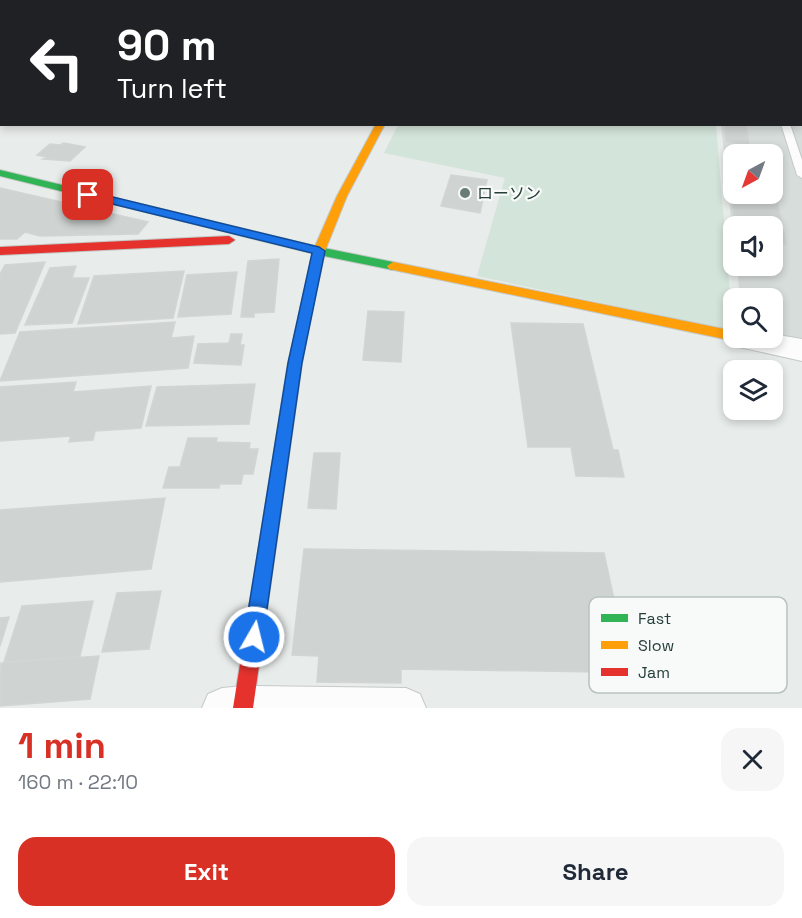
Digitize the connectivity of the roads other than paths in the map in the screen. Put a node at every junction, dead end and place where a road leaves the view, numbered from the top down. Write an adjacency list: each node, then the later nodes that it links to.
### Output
1 (380, 126): 7 (street)
2 (786, 126): 4 (lane)
3 (0, 173): 5 (street)
4 (802, 175)
5 (264, 238): 6 (street); 7 (street)
6 (0, 251)
7 (319, 251): 8 (street); 11 (street)
8 (723, 334)
9 (783, 347): 10 (street)
10 (802, 351)
11 (236, 707): 12 (street)
12 (406, 708)

